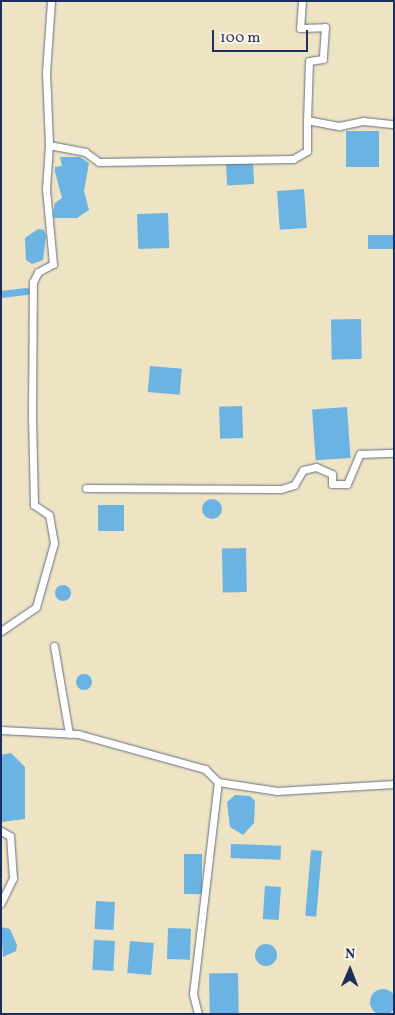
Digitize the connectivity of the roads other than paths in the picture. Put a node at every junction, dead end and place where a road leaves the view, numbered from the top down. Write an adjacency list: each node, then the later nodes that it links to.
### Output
1 (51, 1): 5 (street)
2 (302, 1): 3 (street)
3 (307, 120): 4 (street); 5 (street)
4 (394, 124)
5 (48, 145): 8 (street)
6 (394, 453): 7 (street)
7 (86, 488)
8 (1, 631)
9 (54, 646): 11 (street)
10 (1, 730): 11 (street)
11 (69, 734): 12 (street)
12 (218, 782): 13 (street); 16 (street)
13 (394, 784)
14 (1, 831): 15 (street)
15 (1, 903)
16 (198, 1014)

